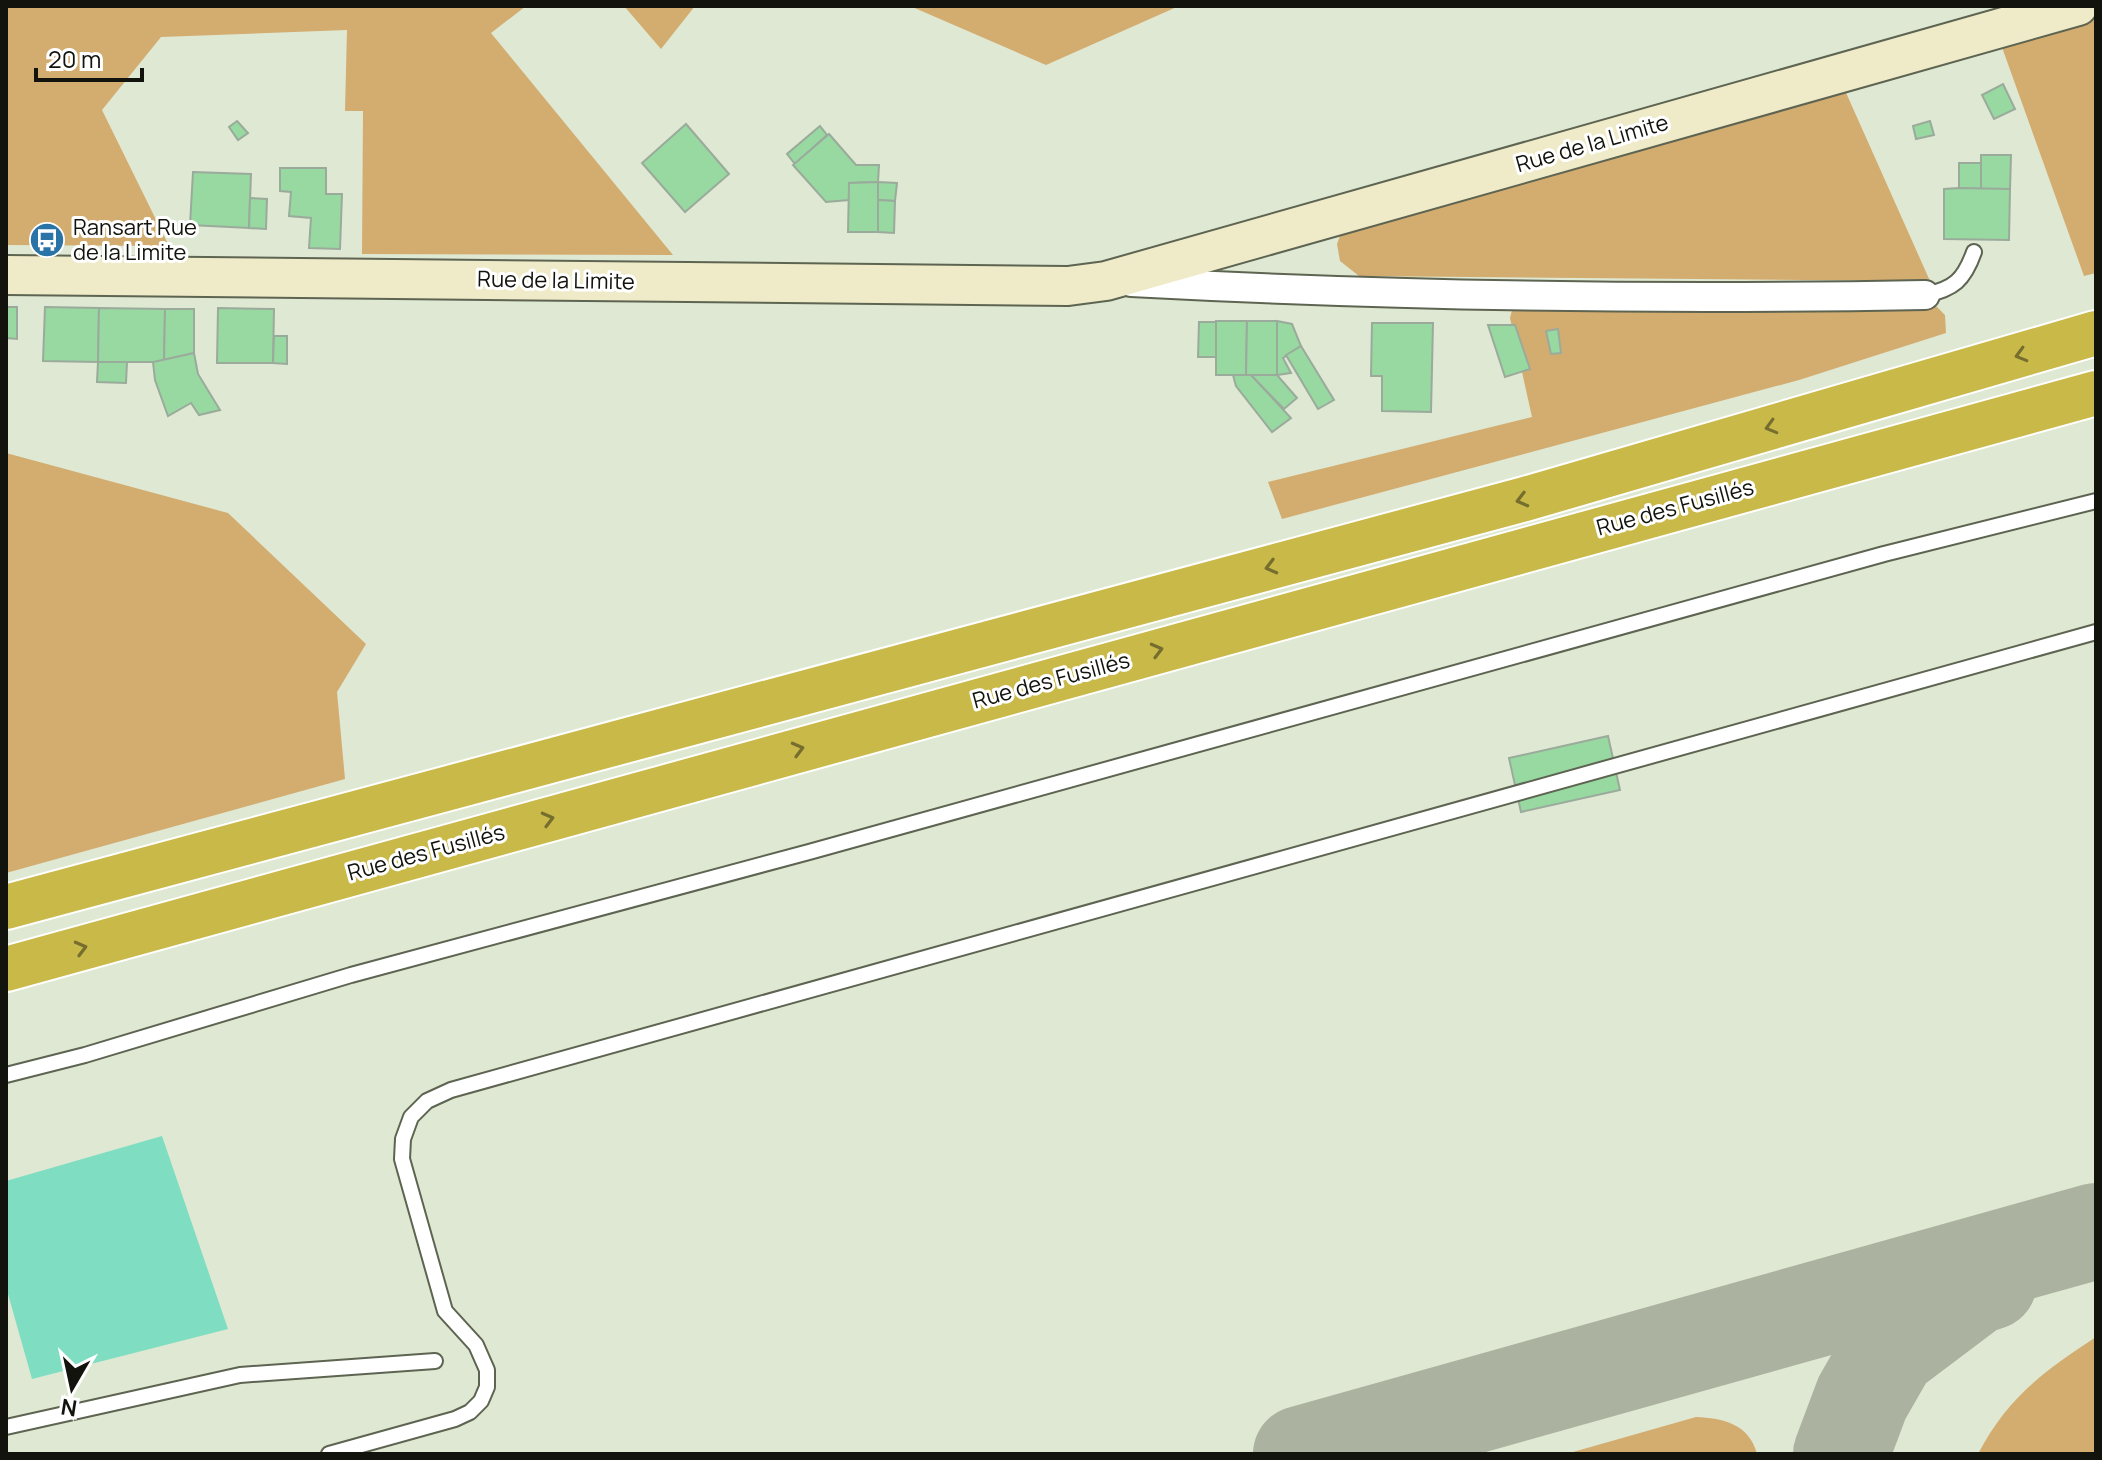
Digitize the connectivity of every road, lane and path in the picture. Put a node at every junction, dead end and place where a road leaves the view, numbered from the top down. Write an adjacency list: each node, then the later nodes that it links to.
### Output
1 (2078, 6): 4 (street, Rue de la Limite)
2 (1974, 252): 5 (lane)
3 (6, 275): 4 (street, Rue de la Limite)
4 (1106, 281): 5 (street, Rue de la Limite)
5 (1925, 295)
6 (2096, 333): 10 (highway, one-way to 10)
7 (2096, 393): 11 (highway, Rue des Fusillés, one-way to 7)
8 (2096, 501): 12 (lane)
9 (2096, 632): 15 (lane)
10 (6, 907)
11 (6, 969)
12 (6, 1075)
13 (435, 1361): 14 (lane)
14 (6, 1427)
15 (329, 1454)

